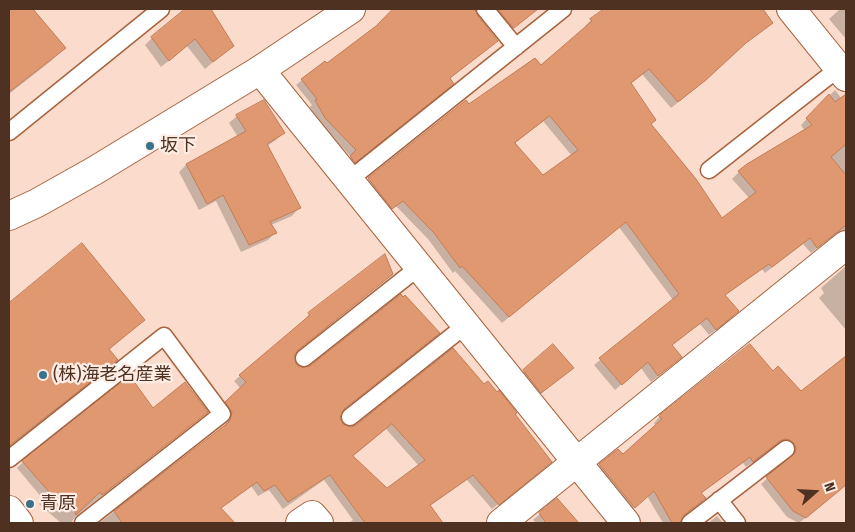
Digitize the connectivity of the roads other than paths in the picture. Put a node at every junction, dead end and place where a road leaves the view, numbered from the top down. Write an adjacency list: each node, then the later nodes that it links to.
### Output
1 (161, 9): 9 (lane)
2 (351, 9): 7 (street)
3 (485, 9): 6 (lane)
4 (563, 9): 6 (lane)
5 (791, 9): 8 (street)
6 (516, 47): 11 (lane)
7 (260, 70): 11 (street); 12 (street)
8 (842, 73): 10 (lane)
9 (9, 132)
10 (708, 170)
11 (349, 180): 14 (street)
12 (9, 216)
13 (846, 245): 20 (street)
14 (419, 267): 15 (street); 16 (lane)
15 (466, 325): 17 (lane); 20 (street)
16 (304, 358)
17 (350, 417)
18 (786, 449): 21 (lane)
19 (9, 459): 24 (lane)
20 (577, 462): 27 (street); 28 (street)
21 (719, 500): 29 (lane); 30 (lane)
22 (9, 510): 23 (street)
23 (19, 523)
24 (83, 523)
25 (300, 523): 26 (street)
26 (319, 523)
27 (501, 523)
28 (626, 523)
29 (690, 523)
30 (737, 523)

